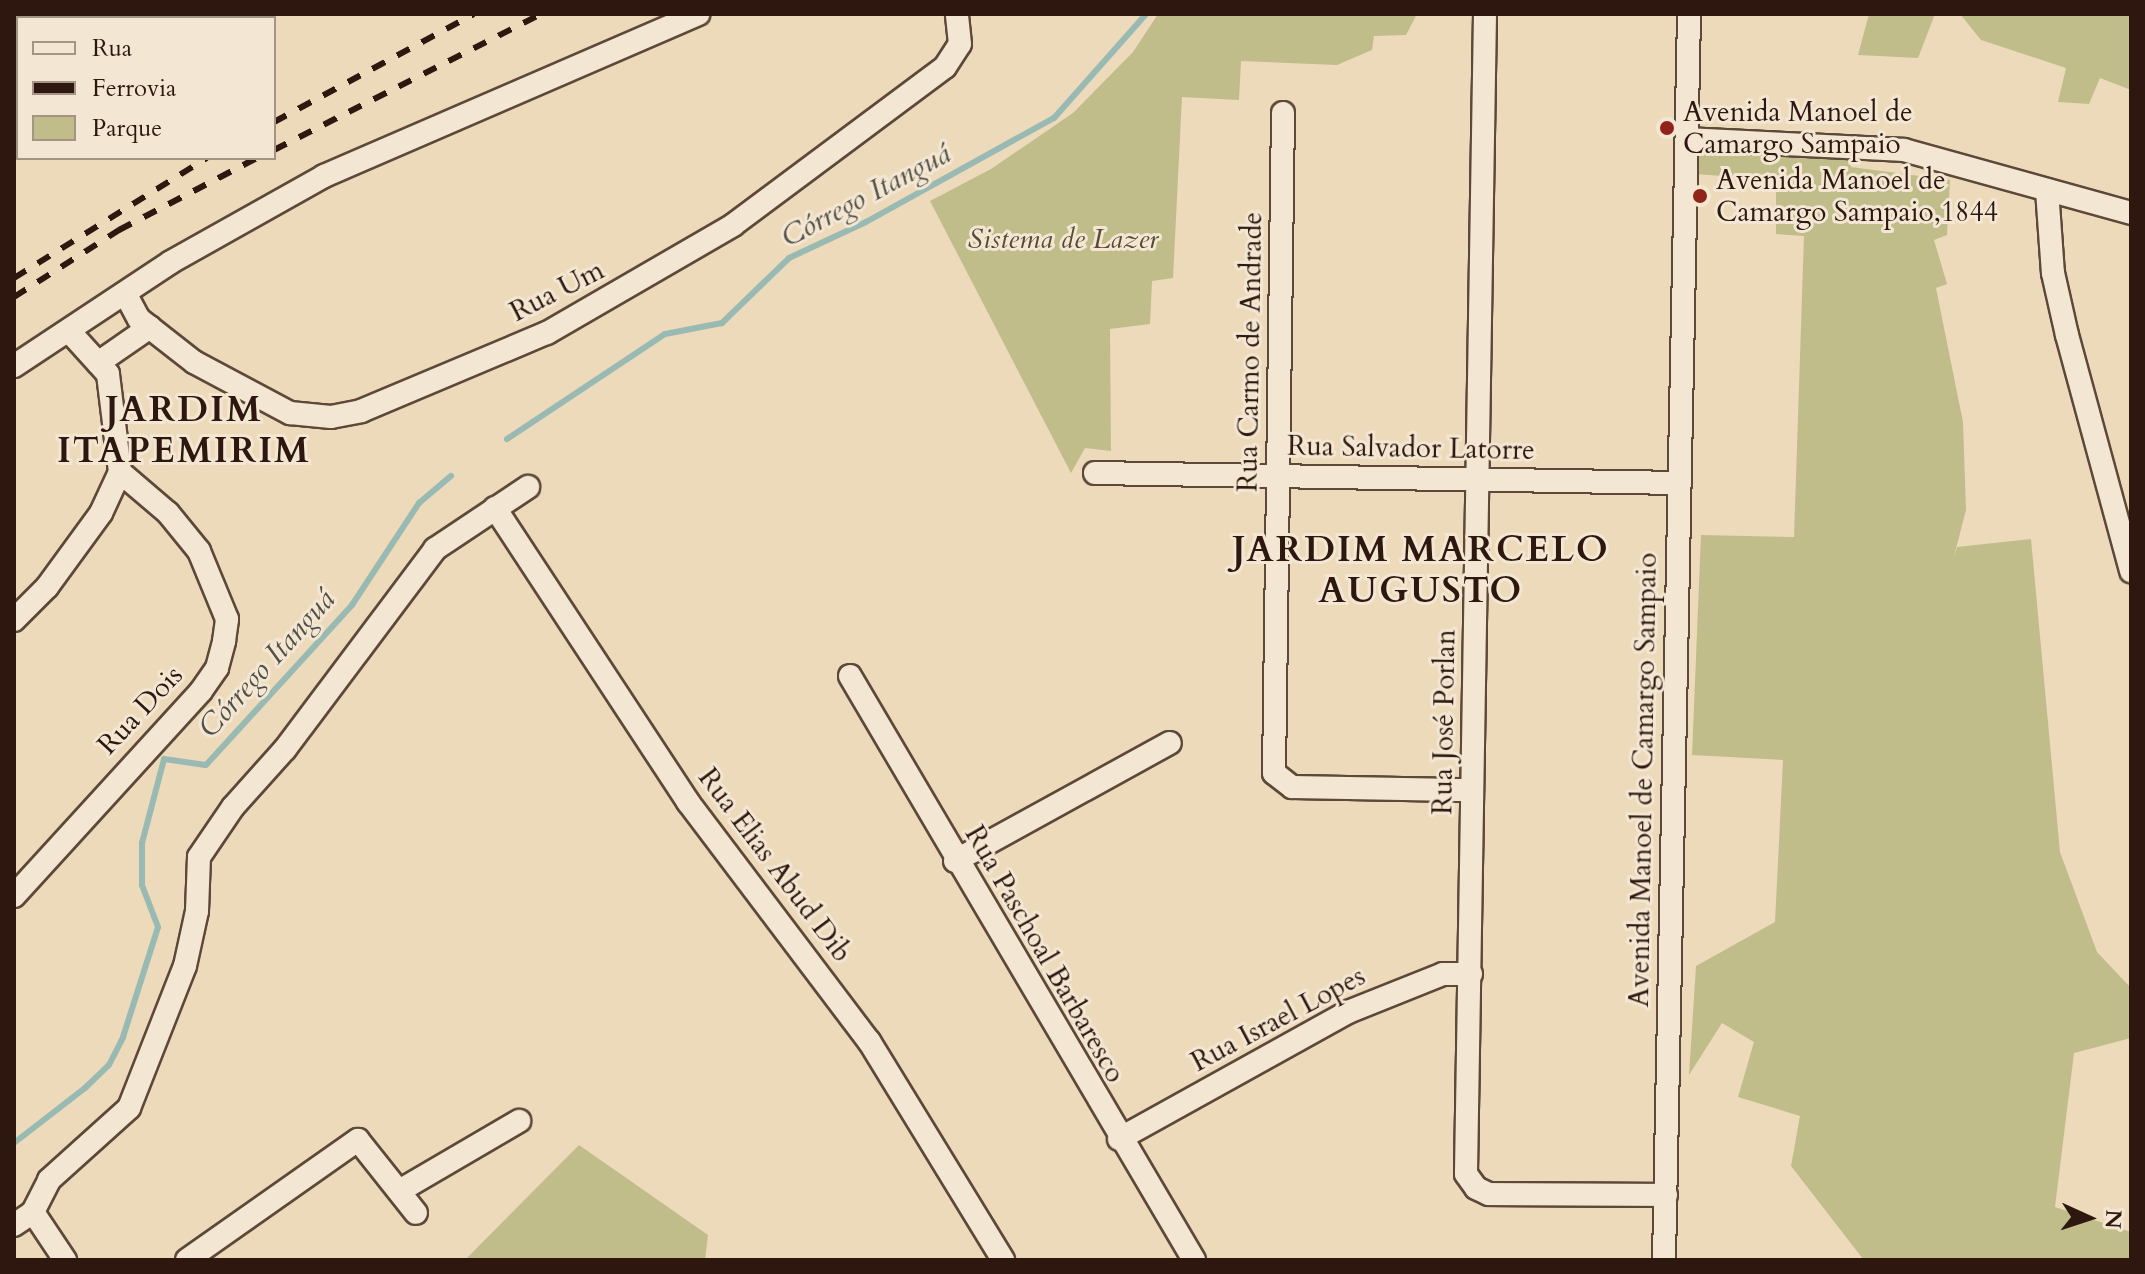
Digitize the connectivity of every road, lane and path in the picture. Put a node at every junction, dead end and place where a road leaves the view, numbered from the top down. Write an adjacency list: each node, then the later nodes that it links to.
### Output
1 (699, 14): 9 (street)
2 (957, 14): 10 (street, Rua Um)
3 (1485, 14): 17 (street, Rua José Porlan)
4 (1689, 14): 6 (street, Avenida Manoel de Camargo Sampaio)
5 (1283, 113): 16 (street, Rua Carmo de Andrade)
6 (1687, 139): 7 (street); 18 (street, Avenida Manoel de Camargo Sampaio)
7 (2047, 190): 8 (street); 21 (street)
8 (2131, 213)
9 (125, 293): 10 (street, Rua Um); 11 (street)
10 (150, 327): 12 (street)
11 (69, 331): 12 (street); 13 (street)
12 (98, 363): 14 (street)
13 (14, 366)
14 (120, 472): 22 (street); 27 (street, Rua Dois)
15 (1095, 473): 16 (street, Rua Salvador Latorre)
16 (1278, 477): 17 (street, Rua Salvador Latorre); 25 (street, Rua Carmo de Andrade)
17 (1480, 478): 18 (street, Rua Salvador Latorre); 25 (street, Rua José Porlan)
18 (1678, 483): 32 (street, Avenida Manoel de Camargo Sampaio)
19 (528, 487): 20 (street)
20 (495, 508): 33 (street); 38 (street, Rua Elias Abud Dib)
21 (2131, 571)
22 (14, 620)
23 (850, 676): 26 (street, Rua Paschoal Barbaresco)
24 (1170, 743): 26 (street)
25 (1472, 790): 28 (street, Rua José Porlan)
26 (955, 861): 30 (street, Rua Paschoal Barbaresco)
27 (14, 896)
28 (1471, 974): 30 (street, Rua Israel Lopes); 32 (street, Rua José Porlan)
29 (519, 1121): 31 (street)
30 (1119, 1139): 39 (street, Rua Paschoal Barbaresco)
31 (401, 1190): 34 (street); 37 (street)
32 (1666, 1195): 40 (street, Avenida Manoel de Camargo Sampaio)
33 (33, 1212): 35 (street); 36 (street)
34 (416, 1213)
35 (14, 1225)
36 (65, 1260)
37 (187, 1260)
38 (1003, 1260)
39 (1194, 1260)
40 (1664, 1260)

